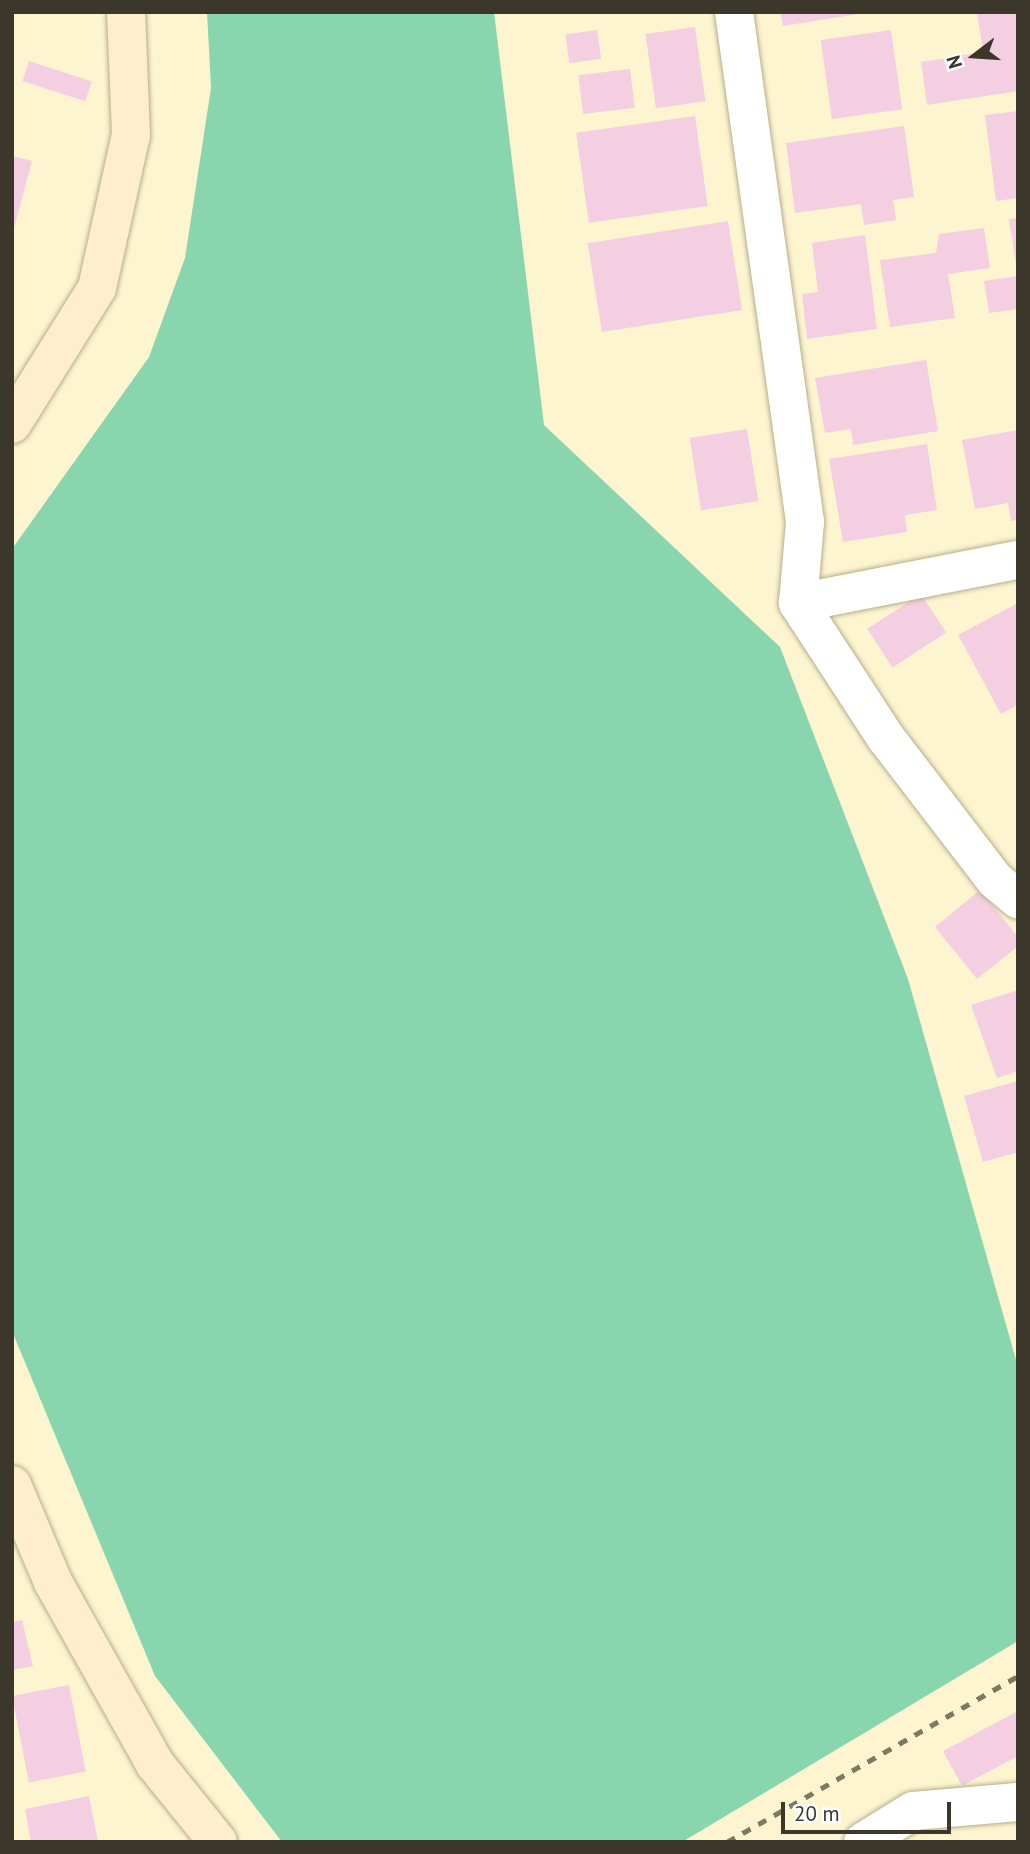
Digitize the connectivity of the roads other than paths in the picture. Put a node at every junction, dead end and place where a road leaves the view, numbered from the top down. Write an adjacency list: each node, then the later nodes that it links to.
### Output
1 (126, 12): 3 (street)
2 (734, 12): 5 (street)
3 (12, 424)
4 (1018, 560): 5 (street)
5 (798, 603): 6 (street)
6 (1018, 899)
7 (17, 1507): 9 (street)
8 (1018, 1802): 10 (street)
9 (218, 1842)
10 (863, 1842)

